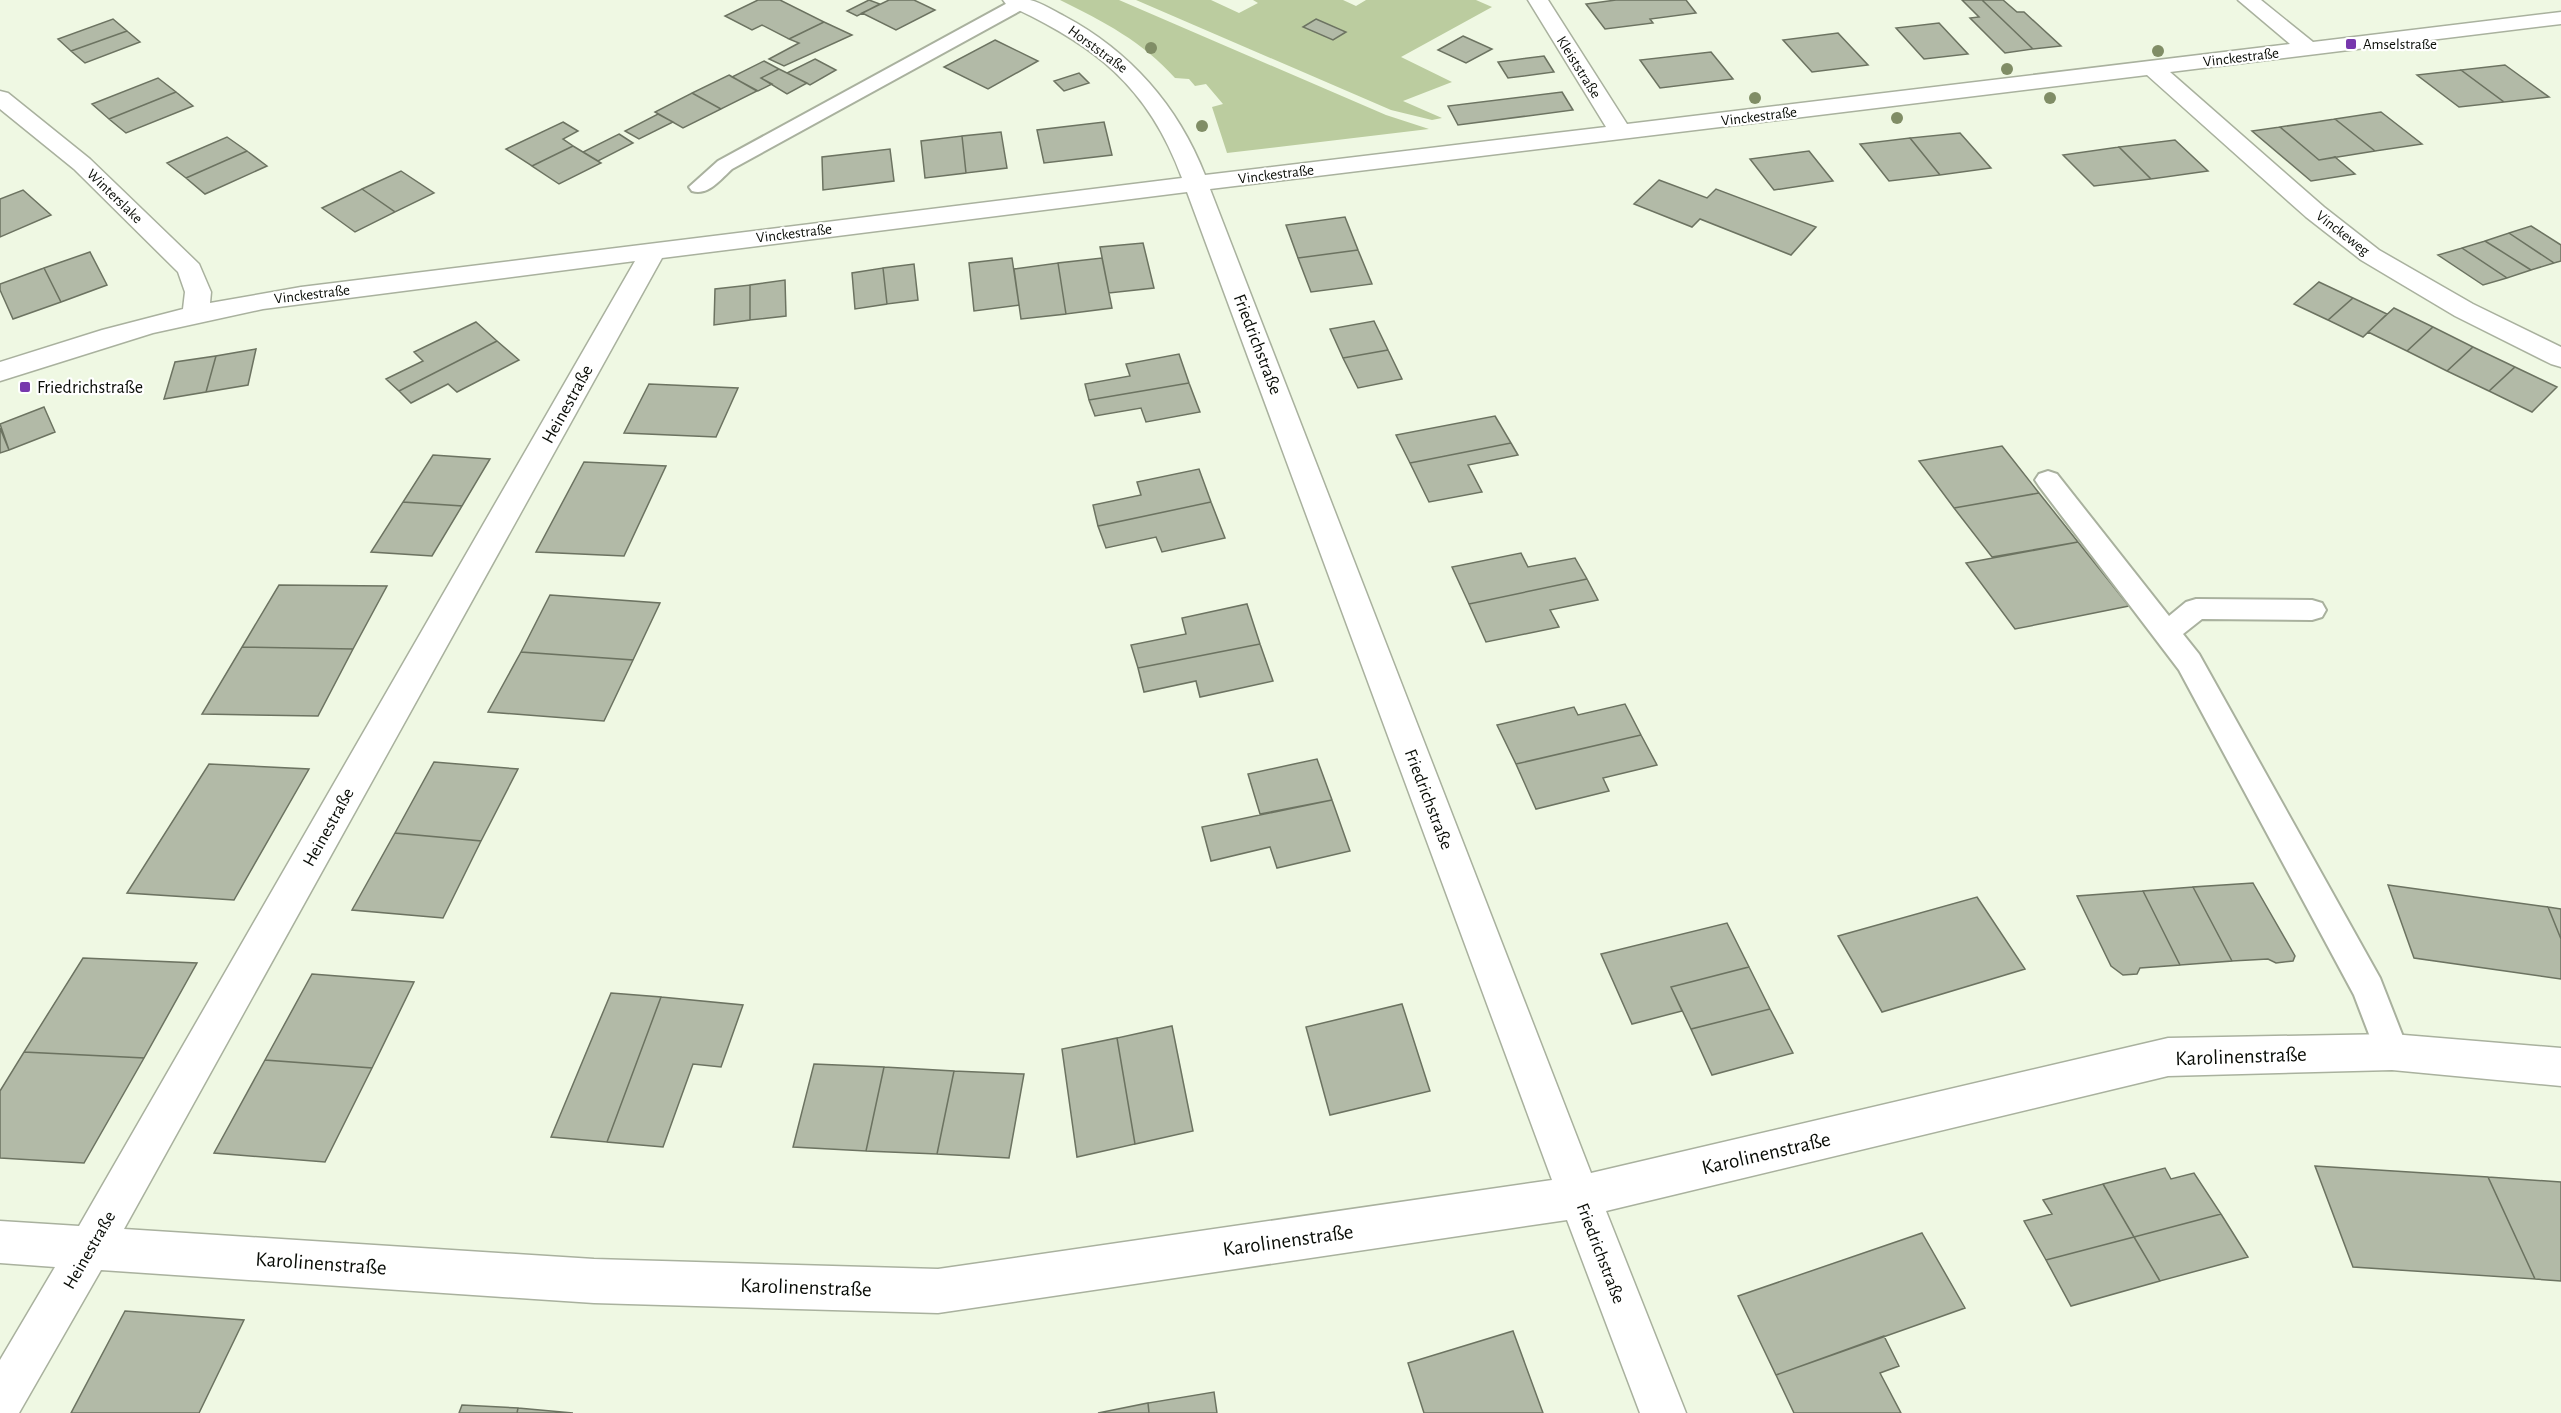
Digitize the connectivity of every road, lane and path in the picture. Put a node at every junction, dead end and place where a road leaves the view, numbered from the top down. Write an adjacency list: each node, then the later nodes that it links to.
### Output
1 (1538, 0): 8 (street, Kleiststraße)
2 (2247, 0): 5 (street)
3 (1017, 2): 9 (street, Horststraße); 10 (lane)
4 (2561, 18): 5 (street, Vinckestraße)
5 (2309, 49): 6 (street, Vinckestraße)
6 (2153, 68): 8 (street, Vinckestraße); 13 (street, Vinckeweg)
7 (0, 98): 12 (street, Winterslake)
8 (1621, 133): 9 (street, Vinckestraße)
9 (1198, 183): 11 (street, Vinckestraße); 20 (street, Friedrichstraße)
10 (699, 187)
11 (654, 250): 12 (street, Vinckestraße); 22 (street, Heinestraße)
12 (196, 314): 14 (street, Vinckestraße)
13 (2561, 358)
14 (0, 372)
15 (2048, 480): 17 (lane)
16 (2312, 610): 17 (lane)
17 (2166, 633): 18 (lane)
18 (2392, 1052): 19 (street, Karolinenstraße); 20 (street, Karolinenstraße)
19 (2561, 1067)
20 (1579, 1197): 22 (street, Karolinenstraße); 24 (street, Friedrichstraße)
21 (0, 1242): 22 (street, Karolinenstraße)
22 (91, 1247): 23 (street, Heinestraße)
23 (0, 1403)
24 (1663, 1413)

